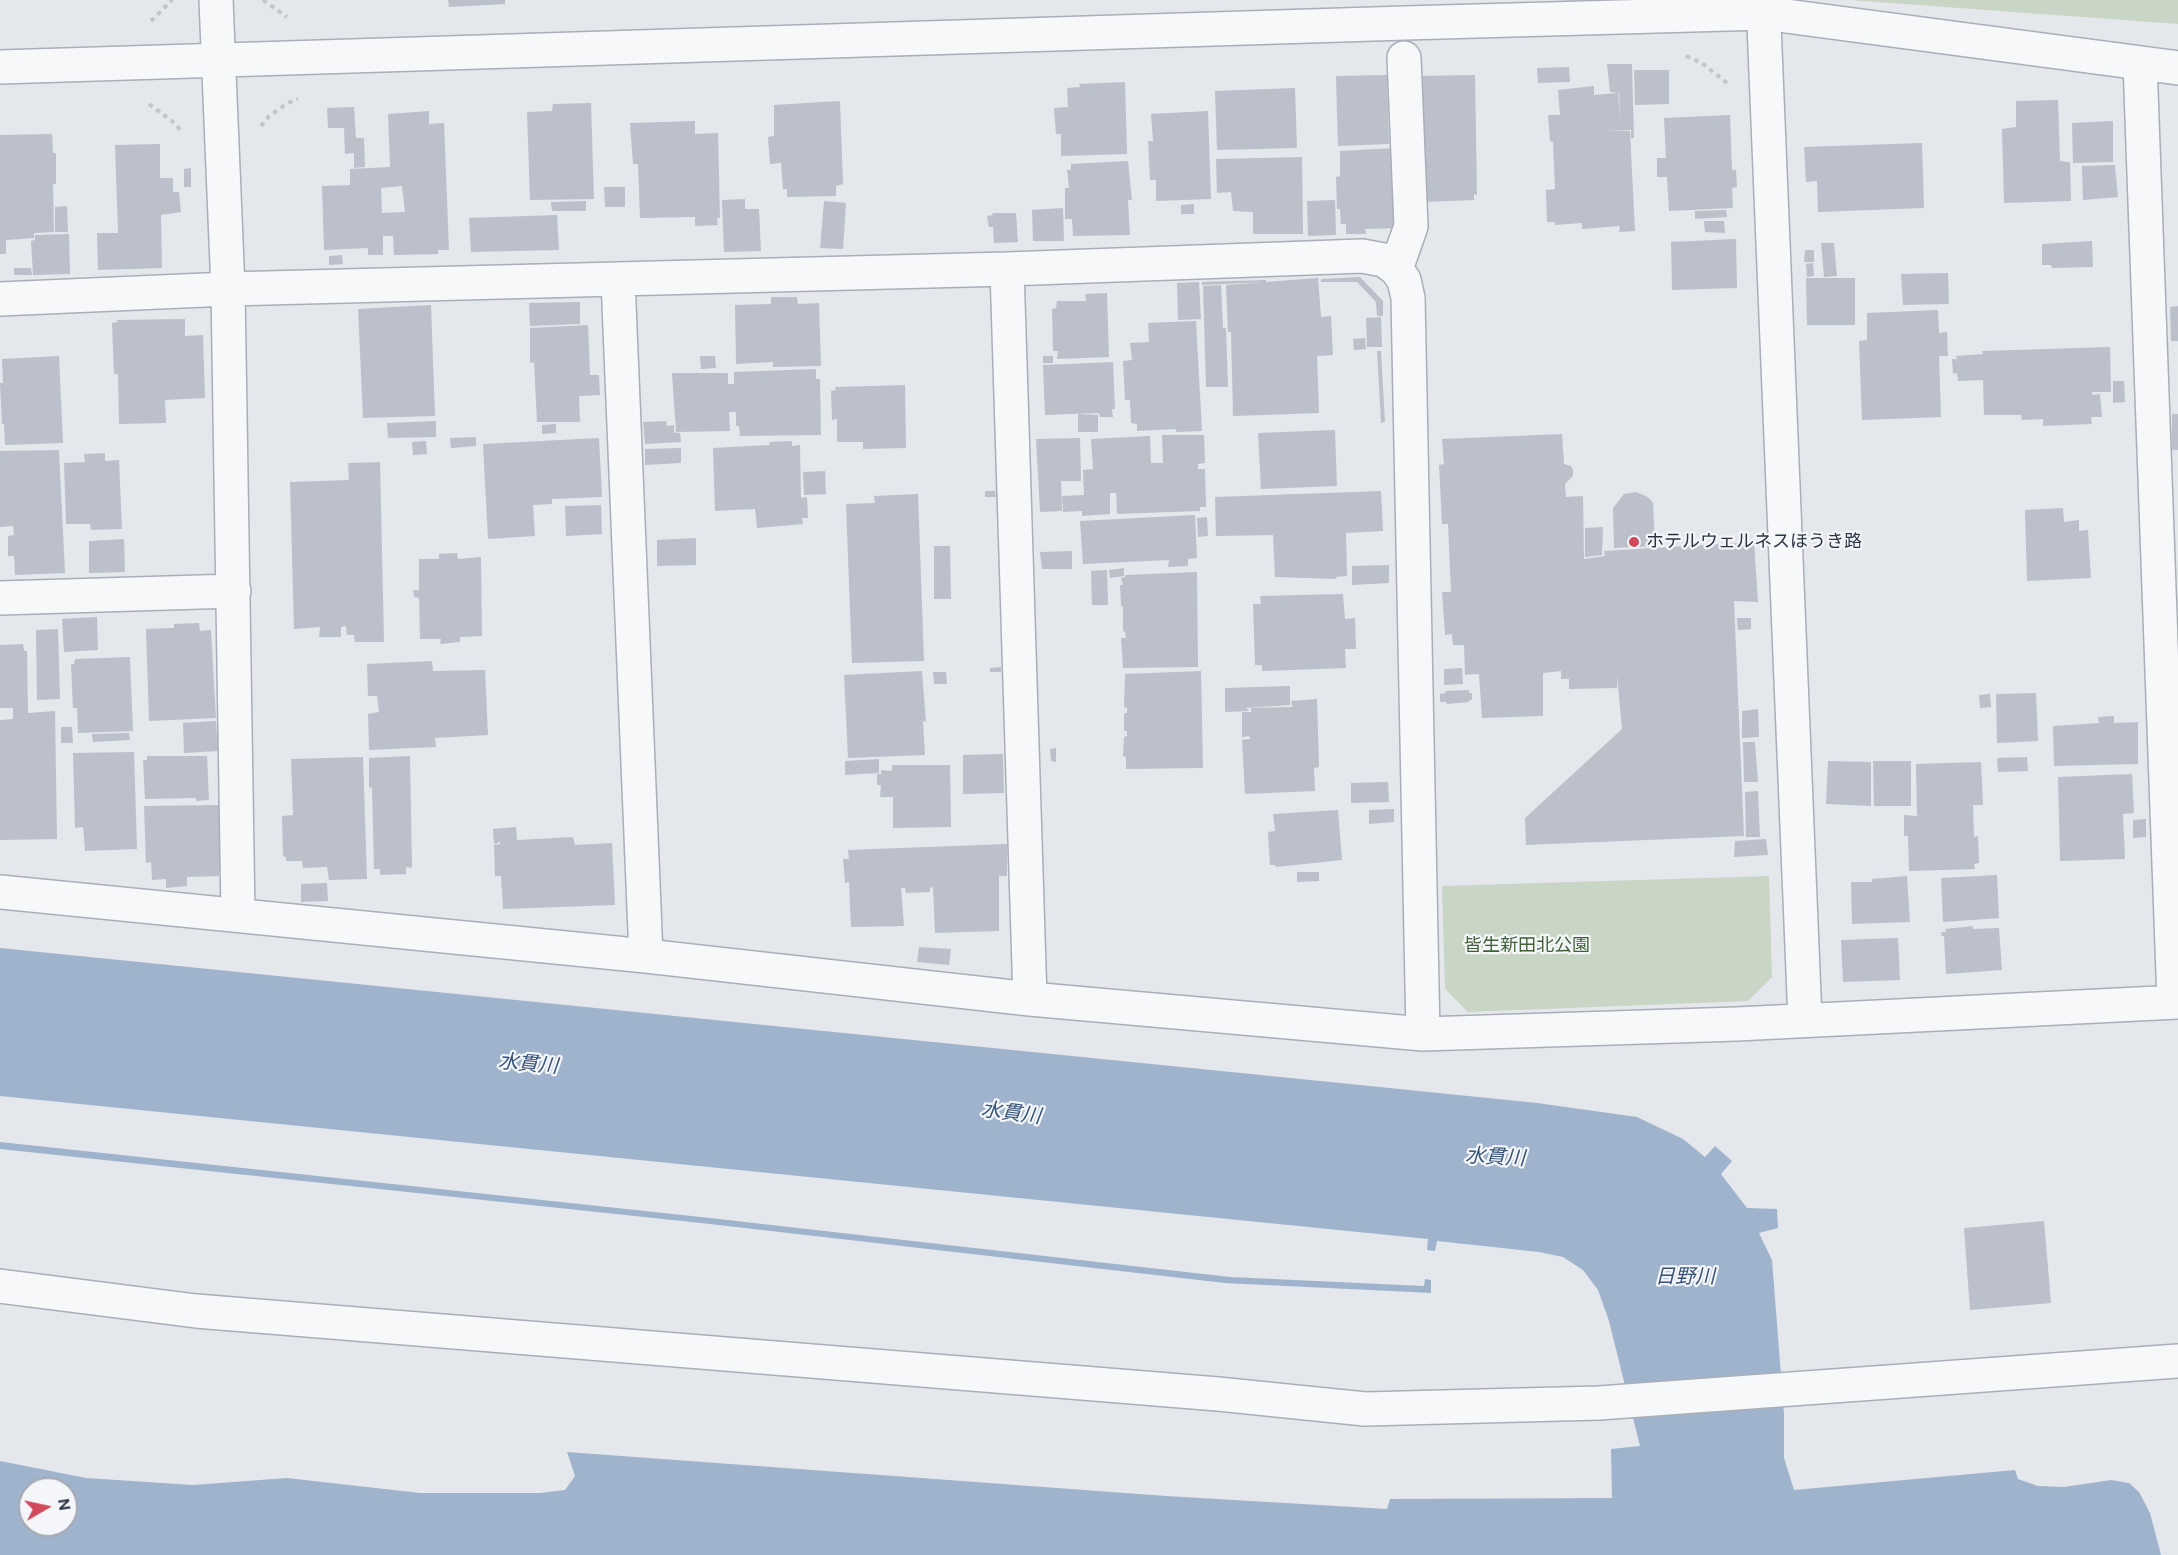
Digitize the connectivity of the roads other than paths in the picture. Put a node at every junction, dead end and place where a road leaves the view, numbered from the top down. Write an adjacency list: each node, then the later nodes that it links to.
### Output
1 (216, 0): 4 (street)
2 (1763, 7): 4 (street); 5 (street); 20 (street)
3 (1404, 58): 9 (street)
4 (217, 60): 6 (street); 11 (street)
5 (2140, 63): 7 (street); 19 (street)
6 (0, 68)
7 (2178, 68)
8 (1007, 269): 9 (street); 10 (street); 18 (street)
9 (1396, 269): 21 (street)
10 (618, 280): 11 (street); 17 (street)
11 (228, 290): 12 (street); 13 (street)
12 (0, 299)
13 (234, 591): 14 (street); 16 (street)
14 (0, 598)
15 (0, 892): 16 (street)
16 (238, 915): 17 (street)
17 (646, 956): 18 (street)
18 (1030, 999): 21 (street)
19 (2176, 1002): 20 (street)
20 (1806, 1020): 21 (street)
21 (1423, 1034)
22 (0, 1286): 23 (street)
23 (2178, 1361)

